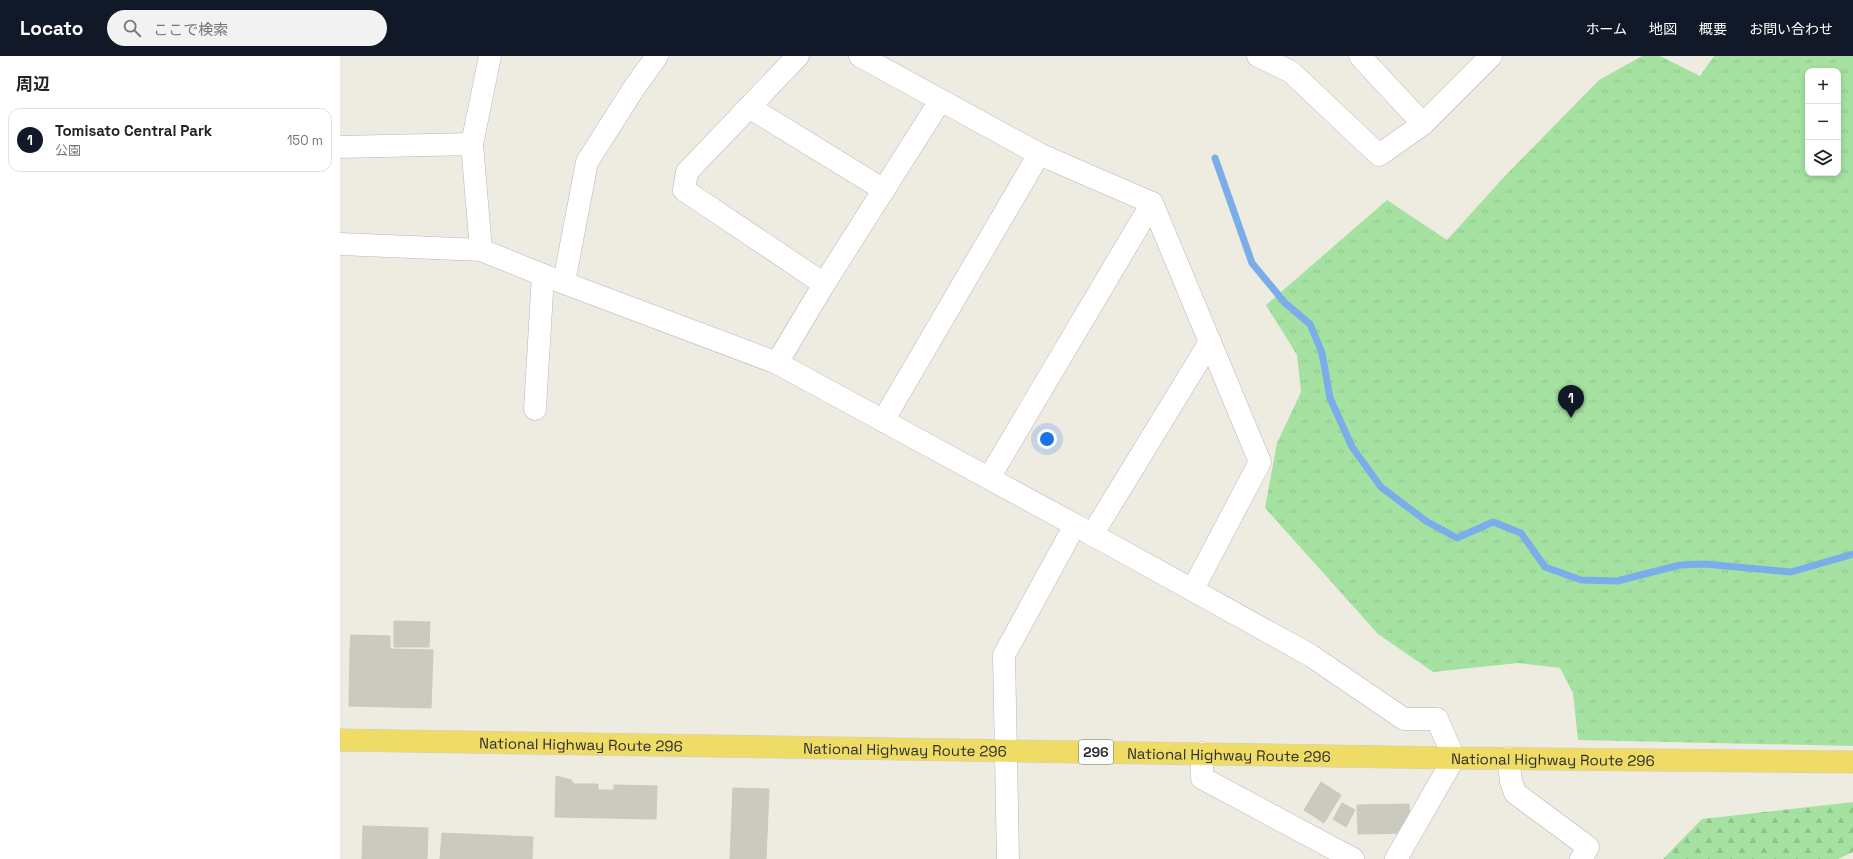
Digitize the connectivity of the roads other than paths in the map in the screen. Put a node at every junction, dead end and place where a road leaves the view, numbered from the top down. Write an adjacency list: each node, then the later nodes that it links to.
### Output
1 (490, 56): 11 (street)
2 (657, 56): 19 (street)
3 (798, 56): 9 (street)
4 (860, 56): 8 (street)
5 (1258, 56): 10 (street)
6 (1360, 56): 10 (street)
7 (1487, 58): 10 (street)
8 (940, 101): 13 (street); 14 (street)
9 (749, 107): 14 (street); 20 (street)
10 (1423, 124)
11 (472, 144): 12 (street); 17 (street)
12 (340, 147)
13 (1039, 154): 15 (street); 24 (street)
14 (884, 190): 20 (street)
15 (1152, 203): 21 (street); 25 (street)
16 (340, 244): 17 (street)
17 (481, 250): 18 (street)
18 (543, 275): 19 (street); 23 (street)
19 (564, 282): 22 (street)
20 (824, 284): 22 (street)
21 (1210, 342): 26 (street); 27 (street)
22 (776, 363): 24 (street)
23 (535, 409)
24 (883, 421): 25 (street)
25 (989, 478): 26 (street)
26 (1084, 530): 27 (street); 29 (street)
27 (1193, 590): 31 (street)
28 (340, 740): 29 (highway, National Highway Route 296 / 296)
29 (1007, 751): 30 (highway, National Highway Route 296 / 296); 34 (street)
30 (1202, 753): 31 (highway, National Highway Route 296 / 296); 35 (street)
31 (1454, 758): 32 (highway, National Highway Route 296 / 296); 36 (street)
32 (1508, 758): 33 (highway, National Highway Route 296 / 296); 37 (street)
33 (1853, 762)
34 (1008, 859)
35 (1353, 859)
36 (1396, 859)
37 (1582, 859)

